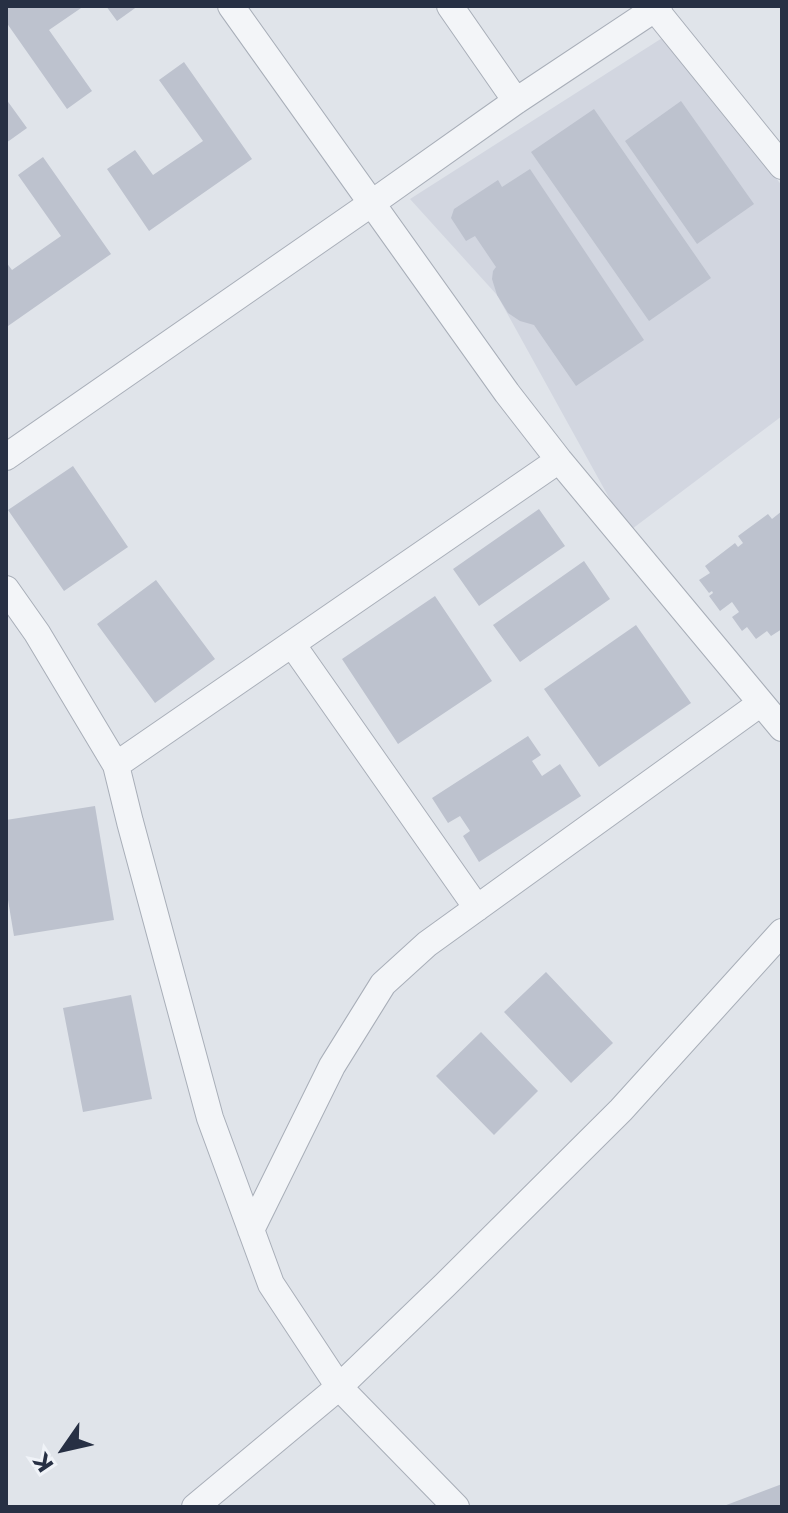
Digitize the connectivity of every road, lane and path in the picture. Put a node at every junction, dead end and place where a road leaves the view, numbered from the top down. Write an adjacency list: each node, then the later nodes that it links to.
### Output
1 (231, 6): 6 (street)
2 (450, 6): 4 (street)
3 (657, 7): 4 (street); 5 (street)
4 (516, 101): 6 (street)
5 (782, 166)
6 (372, 203): 7 (street); 8 (street)
7 (6, 457)
8 (559, 460): 10 (street); 11 (street)
9 (6, 589): 13 (street)
10 (292, 644): 13 (street); 14 (street)
11 (761, 703): 12 (street); 14 (street)
12 (782, 728)
13 (116, 765): 16 (street)
14 (477, 908): 16 (street)
15 (782, 932): 17 (street)
16 (251, 1230): 17 (street)
17 (339, 1387): 18 (street); 19 (street)
18 (195, 1507)
19 (456, 1507)

